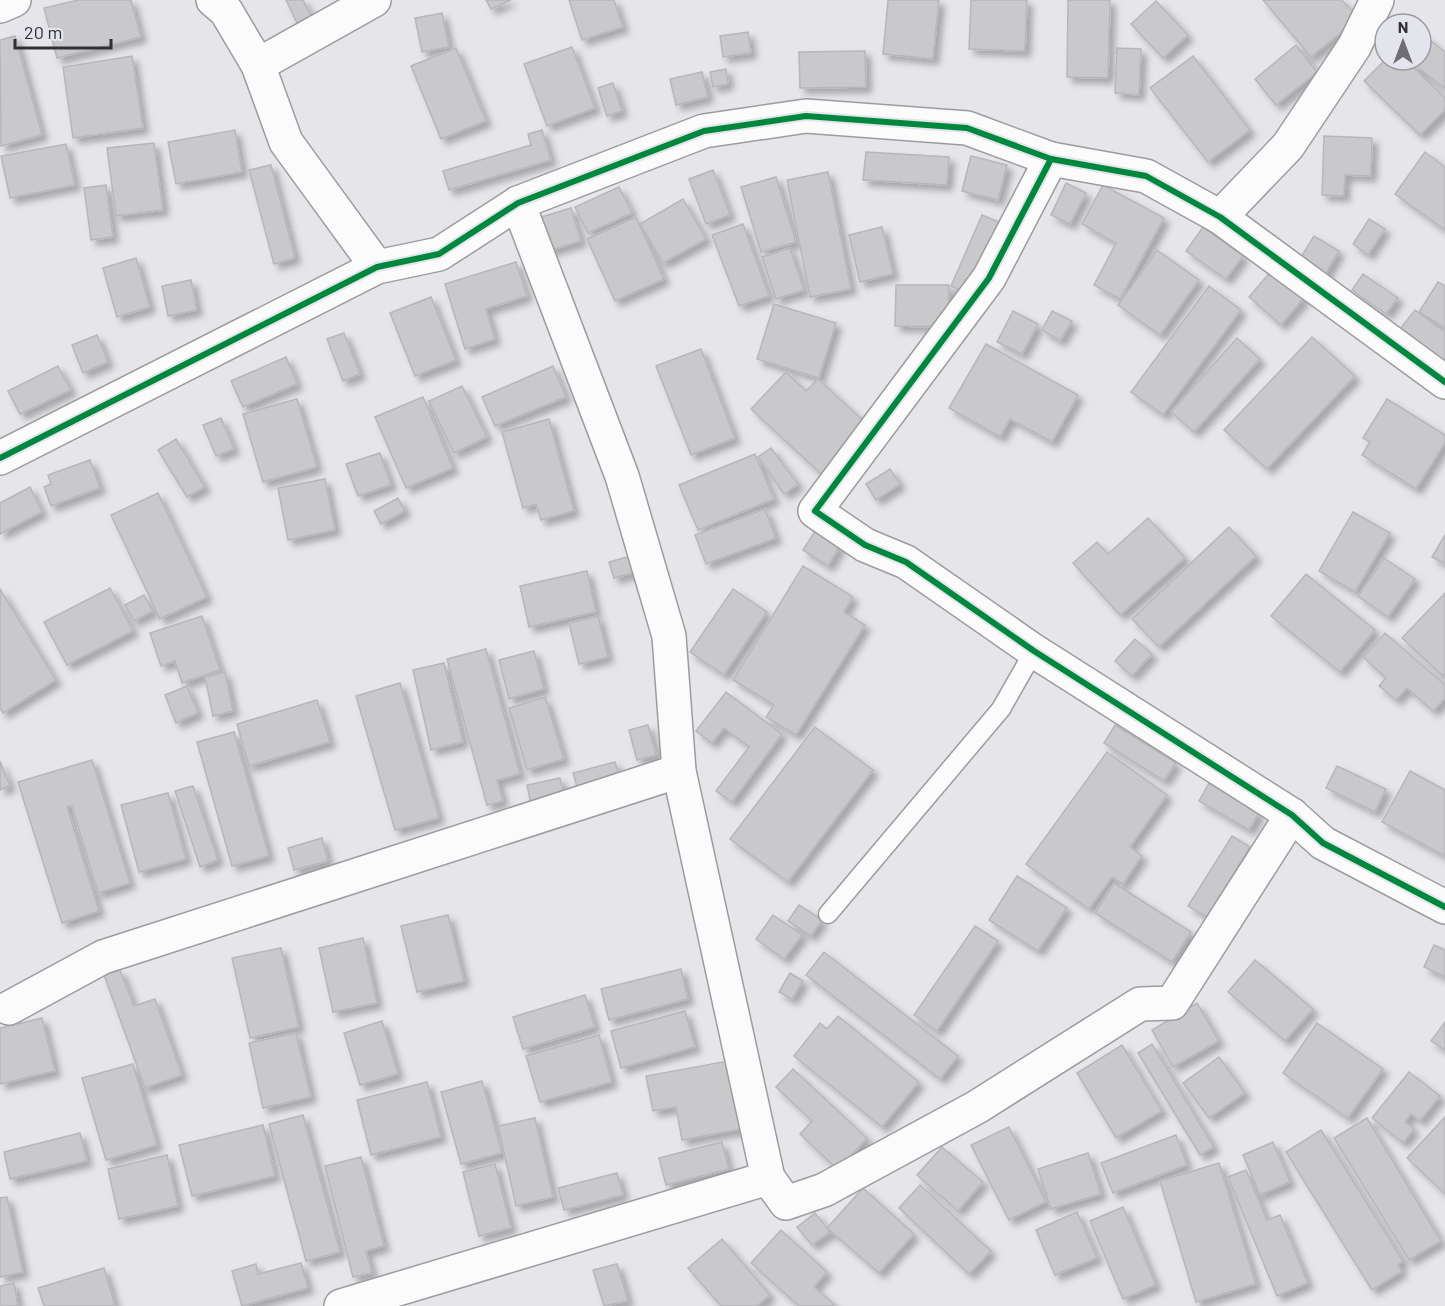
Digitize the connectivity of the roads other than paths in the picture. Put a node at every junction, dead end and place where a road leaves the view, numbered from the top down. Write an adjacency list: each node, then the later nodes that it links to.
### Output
1 (14, 0): 5 (street)
2 (213, 0): 6 (street)
3 (374, 0): 6 (street)
4 (1377, 0): 9 (street)
5 (0, 6)
6 (258, 65): 10 (street)
7 (1051, 159): 8 (street); 9 (street); 13 (street)
8 (518, 203): 10 (street); 14 (street)
9 (1220, 217): 11 (street)
10 (377, 267): 12 (street)
11 (1445, 382)
12 (0, 458)
13 (1034, 651): 15 (street); 17 (lane)
14 (679, 771): 18 (street); 19 (street)
15 (1292, 815): 16 (street); 19 (street)
16 (1445, 907)
17 (828, 914)
18 (9, 1008)
19 (768, 1178): 20 (street)
20 (341, 1306)

